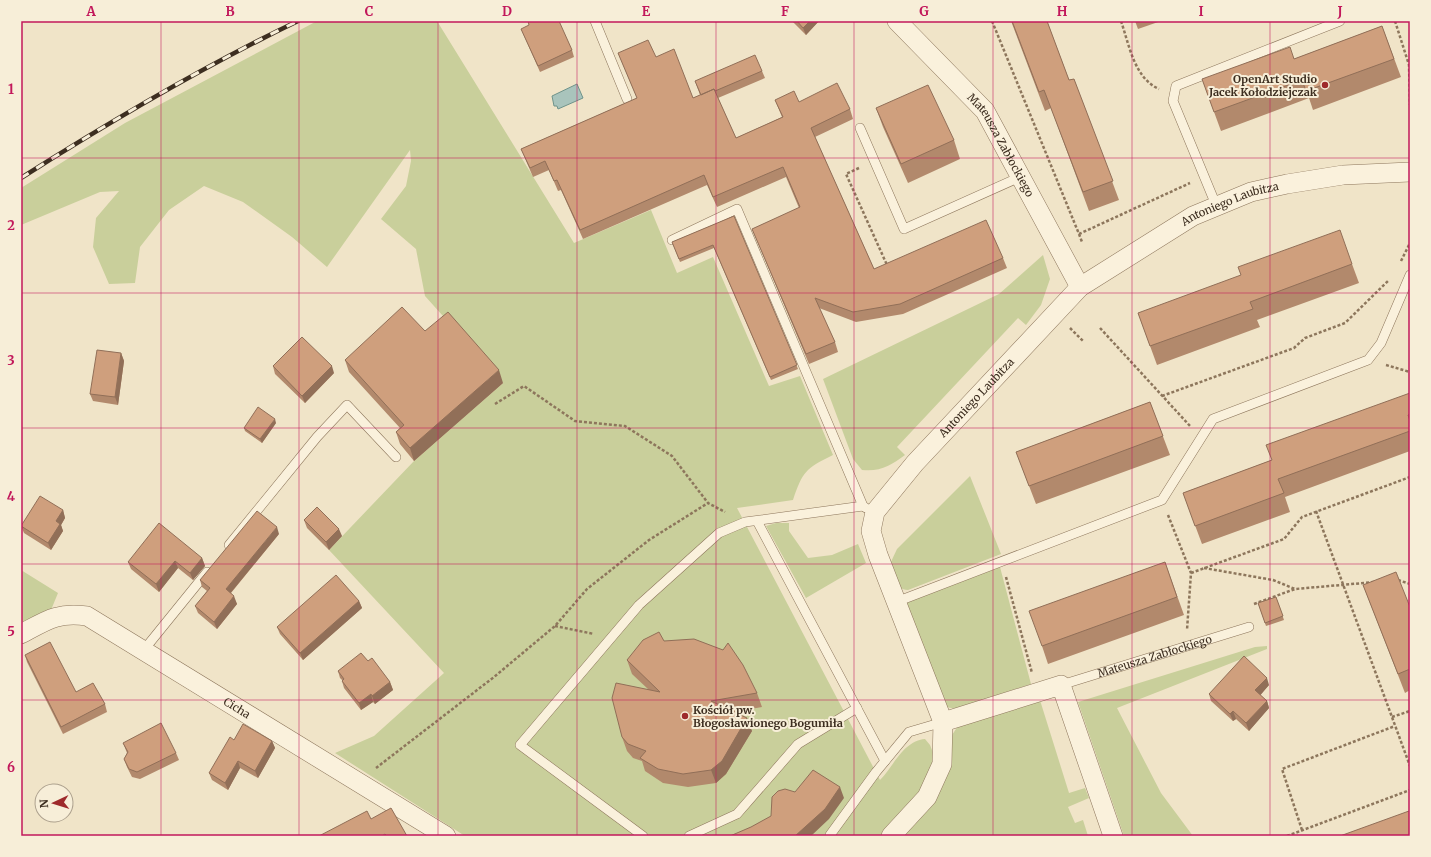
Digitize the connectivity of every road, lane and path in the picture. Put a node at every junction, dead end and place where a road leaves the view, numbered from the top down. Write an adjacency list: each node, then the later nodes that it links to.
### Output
1 (595, 21): 8 (lane)
2 (992, 21): 16 (path)
3 (1121, 21): 7 (path)
4 (1340, 21): 7 (lane)
5 (1395, 21): 9 (path)
6 (905, 23): 14 (street, Mateusza Zabłockiego)
7 (1174, 96): 13 (lane)
8 (627, 99)
9 (1410, 105)
10 (860, 128): 11 (lane)
11 (874, 161): 14 (lane); 20 (path)
12 (1410, 172): 15 (street, Antoniego Laubitza)
13 (1205, 176): 15 (lane); 16 (path)
14 (1020, 177): 24 (street, Mateusza Zabłockiego)
15 (1216, 204): 24 (street, Antoniego Laubitza)
16 (1079, 234): 19 (path)
17 (672, 240): 36 (lane)
18 (1410, 243): 21 (path)
19 (1083, 245)
20 (887, 266)
21 (1398, 267)
22 (1410, 275): 26 (lane)
23 (1390, 279): 28 (path)
24 (1080, 287): 36 (street, Antoniego Laubitza)
25 (1100, 328): 28 (path)
26 (1368, 360): 27 (path); 30 (lane)
27 (1410, 372)
28 (1162, 396): 30 (path)
29 (495, 404): 35 (path)
30 (1201, 438): 34 (lane)
31 (396, 457): 40 (lane)
32 (1409, 477): 33 (path); 37 (path)
33 (1410, 482)
34 (1162, 500): 41 (lane); 44 (path)
35 (708, 503): 39 (path); 52 (path)
36 (869, 509): 38 (lane); 50 (street, Antoniego Laubitza)
37 (1316, 511): 43 (path); 48 (path)
38 (757, 521): 39 (lane); 60 (lane)
39 (745, 522): 56 (lane)
40 (222, 553)
41 (1002, 561): 50 (lane); 59 (path)
42 (212, 566): 57 (lane)
43 (1204, 568): 44 (path); 49 (path)
44 (1191, 573): 55 (path)
45 (1391, 580): 47 (path)
46 (1383, 581): 48 (path)
47 (1410, 584)
48 (1343, 585): 49 (path); 62 (path)
49 (1295, 589): 51 (path)
50 (896, 602): 63 (street, Antoniego Laubitza)
51 (1254, 604)
52 (555, 626): 56 (path); 67 (path)
53 (1248, 627): 58 (lane, Mateusza Zabłockiego)
54 (21, 634): 57 (street, Cicha)
55 (1183, 634)
56 (611, 638): 72 (lane)
57 (143, 651): 67 (street, Cicha)
58 (1061, 685): 59 (street, Mateusza Zabłockiego); 75 (street)
59 (1037, 692): 63 (street, Mateusza Zabłockiego)
60 (857, 708): 65 (lane); 73 (lane)
61 (1410, 711): 62 (path)
62 (1392, 717): 64 (path)
63 (943, 722): 65 (lane); 74 (street, Antoniego Laubitza)
64 (1395, 726): 66 (path); 69 (path)
65 (885, 761): 70 (lane)
66 (1410, 766)
67 (358, 782): 71 (street, Cicha)
68 (1410, 790): 69 (path)
69 (1302, 830): 76 (path)
70 (830, 835)
71 (446, 836)
72 (643, 836)
73 (689, 836)
74 (891, 836)
75 (1112, 836)
76 (1287, 836)

